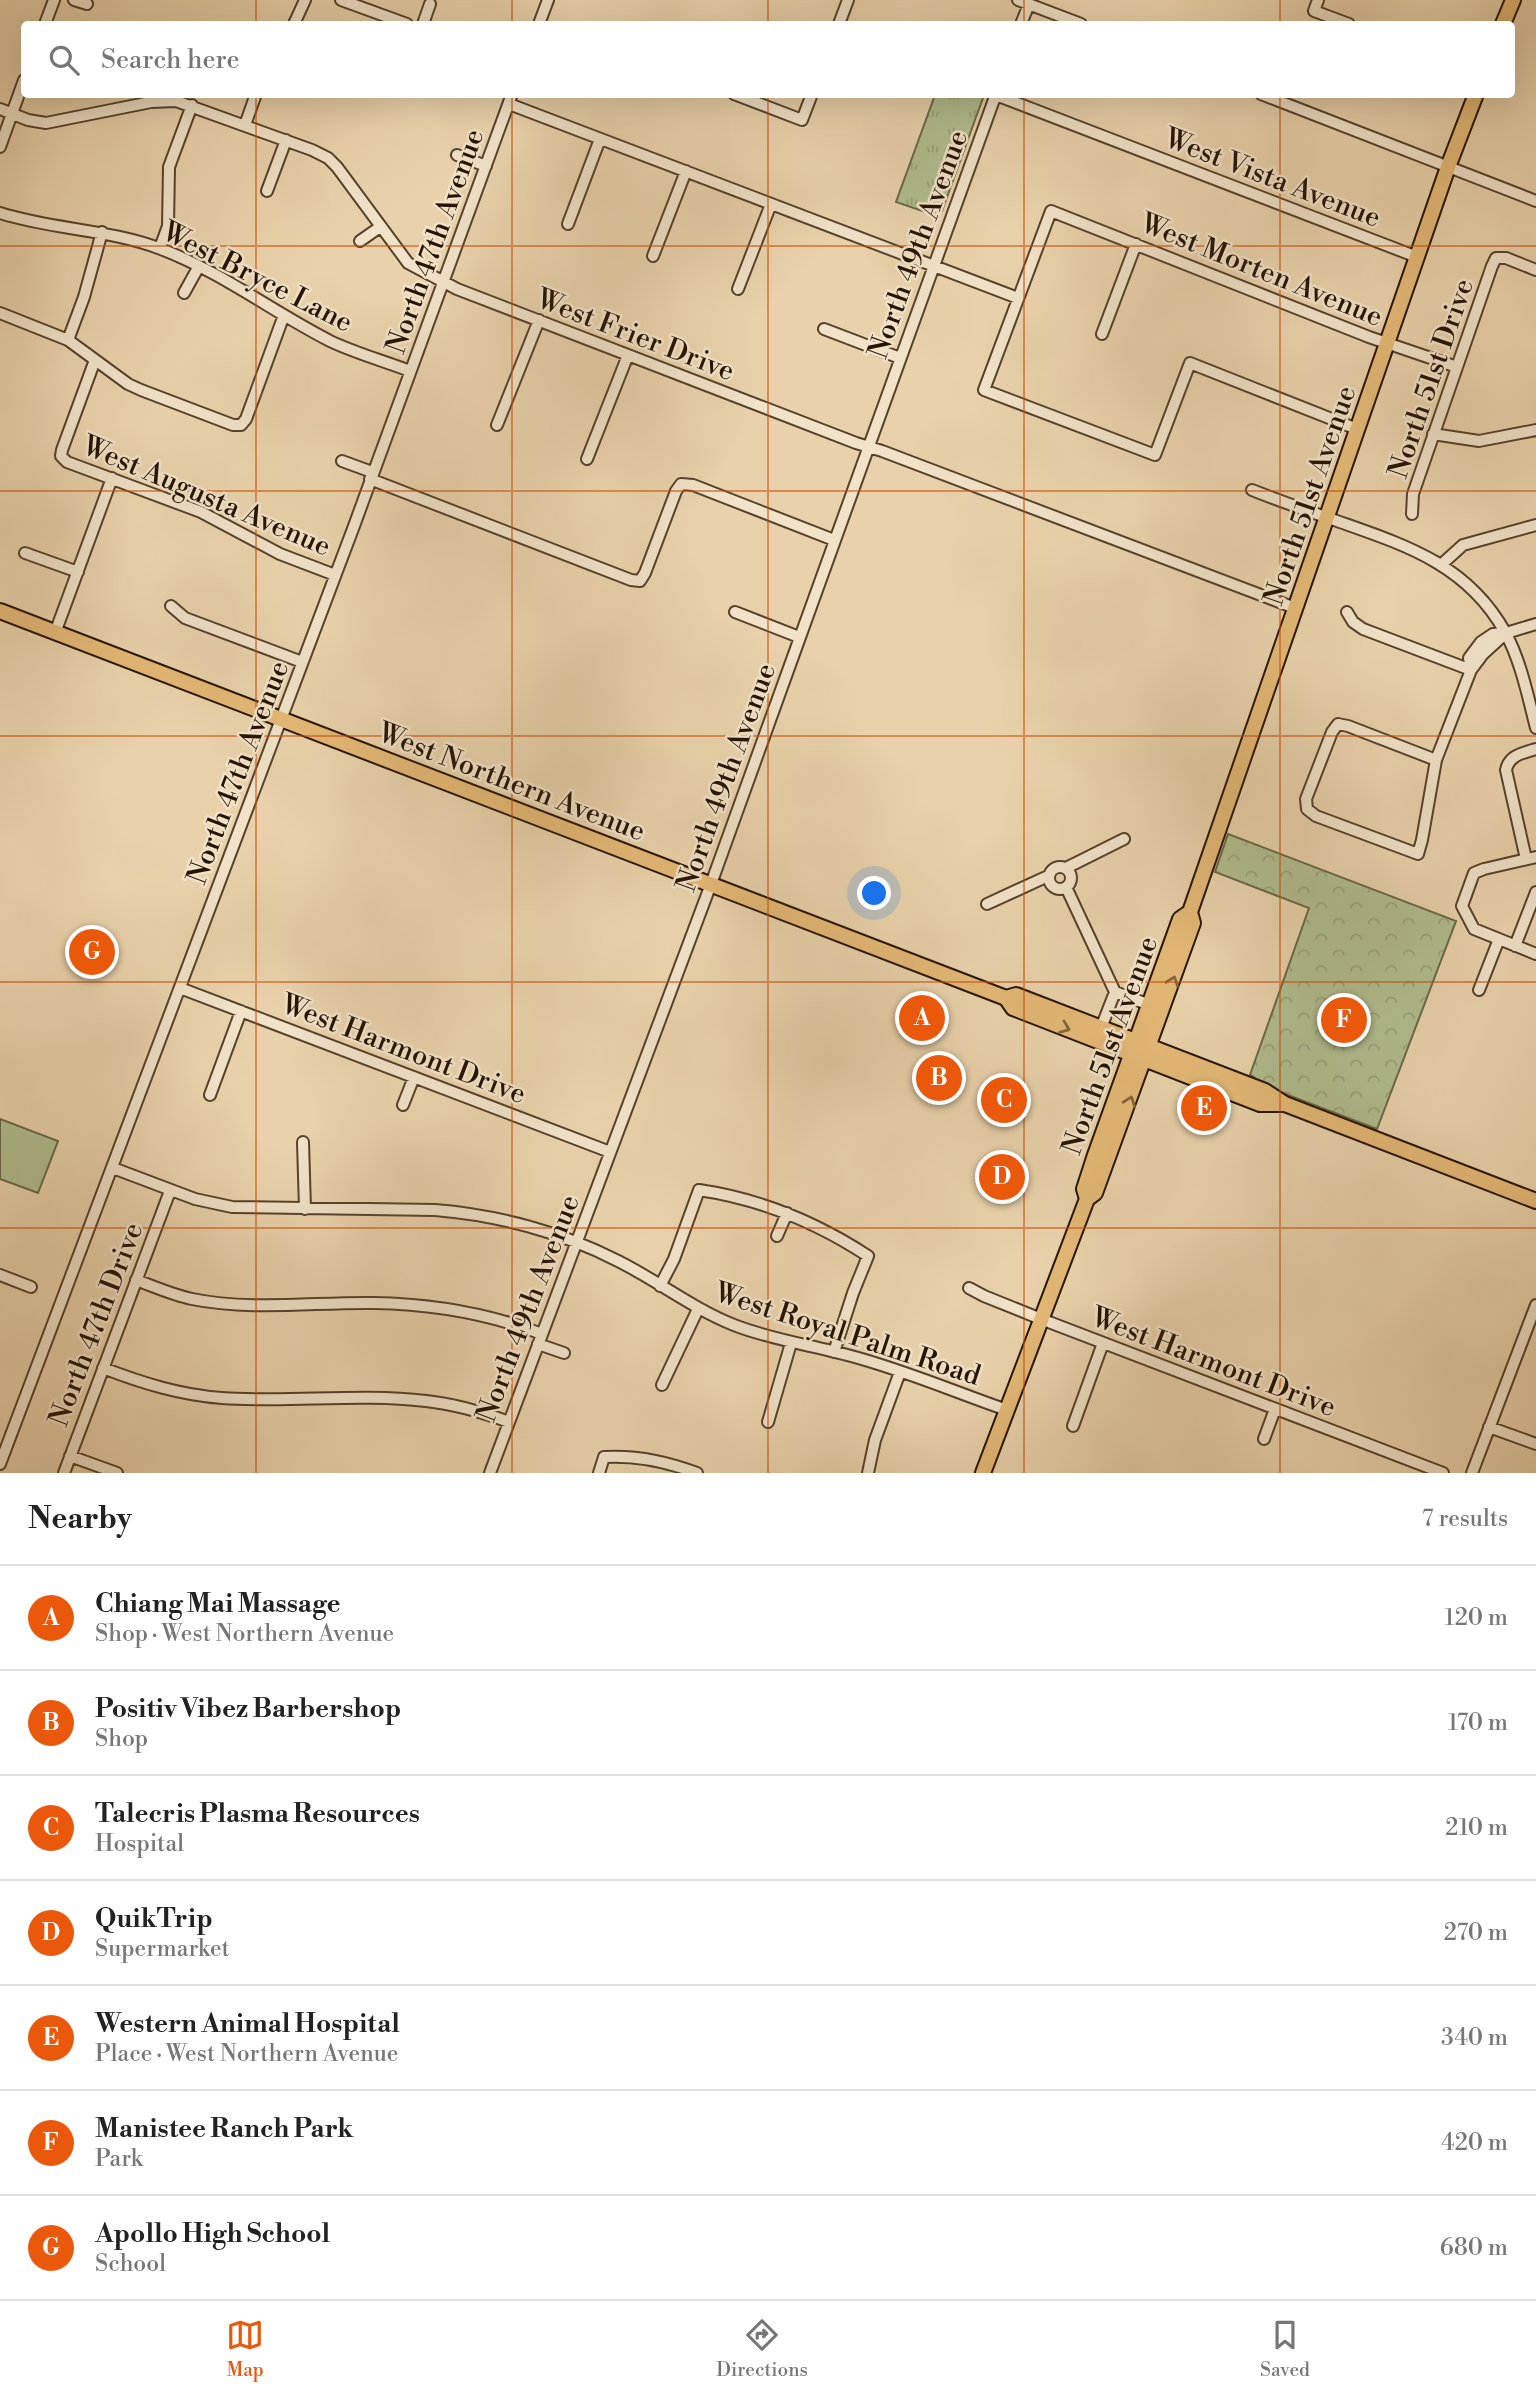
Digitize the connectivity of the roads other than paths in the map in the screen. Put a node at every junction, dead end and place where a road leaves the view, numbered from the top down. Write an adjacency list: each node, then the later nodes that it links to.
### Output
1 (54, 0): 12 (street)
2 (74, 0): 10 (street)
3 (304, 0): 13 (street)
4 (341, 0): 14 (street)
5 (548, 0): 16 (street)
6 (848, 0): 17 (street)
7 (1513, 0): 21 (main road)
8 (1023, 2): 18 (street); 19 (street)
9 (430, 4): 15 (street)
10 (87, 5)
11 (1316, 6): 20 (street)
12 (46, 21)
13 (295, 21)
14 (397, 21)
15 (424, 21)
16 (540, 21)
17 (840, 21)
18 (1021, 21)
19 (1073, 21)
20 (1344, 21)
21 (1504, 21)
22 (21, 88): 33 (street)
23 (255, 98): 34 (street)
24 (744, 98): 25 (street)
25 (810, 98)
26 (995, 98): 55 (street, North 49th Avenue)
27 (1004, 98): 53 (street, West Vista Avenue)
28 (1271, 98): 40 (street)
29 (1474, 98): 40 (main road, North 51st Avenue)
30 (511, 99): 35 (street); 39 (street, North 47th Avenue)
31 (192, 105): 33 (street, West Frier Drive); 34 (street, West Frier Drive); 51 (street)
32 (0, 109): 33 (street, West Frier Drive)
33 (12, 113): 37 (street)
34 (245, 125): 36 (street, West Frier Drive)
35 (600, 139): 41 (street); 46 (street)
36 (286, 140): 42 (street); 47 (street, West Frier Drive)
37 (0, 147)
38 (457, 155): 39 (street)
39 (486, 166): 57 (street, North 47th Avenue)
40 (1448, 167): 43 (street); 53 (main road, North 51st Avenue)
41 (686, 171): 44 (street); 52 (street)
42 (267, 191)
43 (1536, 201)
44 (771, 204): 55 (street); 58 (street)
45 (0, 213): 48 (street, West Bryce Lane)
46 (568, 224)
47 (380, 227): 49 (street); 57 (street, West Frier Drive)
48 (102, 232): 51 (street, West Bryce Lane); 66 (street)
49 (359, 241)
50 (1136, 244): 60 (street, West Morten Avenue); 65 (street); 67 (street, West Morten Avenue)
51 (160, 248): 54 (street, West Bryce Lane)
52 (653, 256)
53 (1417, 257): 67 (main road, North 51st Avenue)
54 (199, 266): 59 (street); 62 (street, West Bryce Lane)
55 (934, 266): 60 (street); 69 (street, North 49th Avenue)
56 (1536, 270): 71 (street, North 51st Drive)
57 (443, 281): 63 (street, West Frier Drive); 72 (street, North 47th Avenue)
58 (738, 289)
59 (184, 293)
60 (1018, 299): 74 (street)
61 (0, 313): 66 (street)
62 (284, 315): 70 (street); 72 (street, West Bryce Lane)
63 (538, 320): 68 (street, West Frier Drive); 73 (street)
64 (824, 329): 69 (street)
65 (1102, 334)
66 (68, 340): 70 (street)
67 (1388, 343): 71 (street, West Morten Avenue); 74 (main road, North 51st Avenue)
68 (628, 355): 77 (street, West Frier Drive); 78 (street)
69 (901, 358): 77 (street, North 49th Avenue)
70 (95, 360): 81 (street, West Augusta Avenue)
71 (1457, 368): 76 (street, North 51st Drive)
72 (410, 371): 80 (street, North 47th Avenue)
73 (497, 425)
74 (1357, 429): 84 (main road, North 51st Avenue)
75 (1536, 430): 76 (street)
76 (1433, 434): 83 (street, North 51st Drive)
77 (868, 447): 86 (street, North 49th Avenue); 92 (street, West Frier Drive)
78 (587, 459)
79 (342, 461): 80 (street)
80 (371, 476): 86 (street); 90 (street, North 47th Avenue)
81 (112, 478): 89 (street); 90 (street, West Augusta Avenue)
82 (1252, 490): 84 (street)
83 (1412, 514)
84 (1326, 518): 88 (street); 92 (main road, North 51st Avenue)
85 (1536, 525): 88 (street)
86 (834, 540): 99 (street, North 49th Avenue)
87 (25, 553): 89 (street)
88 (1442, 564): 98 (street)
89 (78, 572): 97 (street)
90 (335, 575): 100 (street, North 47th Avenue)
91 (170, 606): 100 (street)
92 (1295, 608): 114 (main road, North 51st Avenue)
93 (0, 611): 97 (main road, West Northern Avenue)
94 (734, 612): 99 (street)
95 (1347, 612): 101 (street)
96 (1536, 624): 98 (street)
97 (55, 633): 102 (main road, West Northern Avenue)
98 (1506, 633): 101 (street); 103 (street)
99 (799, 637): 110 (street, North 49th Avenue)
100 (302, 663): 102 (street, North 47th Avenue)
101 (1471, 670): 105 (street)
102 (282, 718): 110 (main road, West Northern Avenue); 118 (street, North 47th Avenue)
103 (1535, 724)
104 (1536, 749): 107 (street)
105 (1436, 760): 105 (street)
106 (1124, 839): 108 (street)
107 (1533, 859): 115 (street)
108 (1066, 868): 109 (street); 111 (street)
109 (1048, 876): 111 (street); 113 (street)
110 (711, 884): 121 (main road, West Northern Avenue); 130 (street, North 49th Avenue)
111 (1066, 887): 120 (street)
112 (1536, 892): 116 (street)
113 (987, 904)
114 (1190, 912): 122 (main road, North 51st Avenue); 125 (main road, North 51st Avenue, one-way to 114)
115 (1499, 939): 116 (street); 119 (street)
116 (1515, 946): 117 (street)
117 (1536, 954)
118 (180, 988): 123 (street, West Harmont Drive); 131 (street, North 47th Avenue)
119 (1479, 990)
120 (1115, 992): 122 (street); 124 (street)
121 (1006, 998): 124 (main road, West Northern Avenue); 125 (main road, West Northern Avenue, one-way to 125)
122 (1150, 1005): 125 (main road, North 51st Avenue)
123 (241, 1011): 126 (street, West Harmont Drive); 127 (street)
124 (1101, 1028): 125 (main road, West Northern Avenue)
125 (1141, 1050): 133 (main road, West Northern Avenue); 145 (main road, North 51st Avenue)
126 (414, 1077): 128 (street); 130 (street, West Harmont Drive)
127 (210, 1095)
128 (403, 1105)
129 (303, 1142): 134 (street)
130 (610, 1152): 137 (street, North 49th Avenue)
131 (113, 1168): 132 (street, West Royal Palm Road); 163 (street, North 47th Avenue)
132 (170, 1191): 134 (street, West Royal Palm Road); 139 (street, North 47th Drive)
133 (1536, 1201)
134 (305, 1209): 137 (street, West Royal Palm Road)
135 (786, 1213): 136 (street); 140 (street); 149 (street)
136 (777, 1237)
137 (576, 1243): 140 (street, West Royal Palm Road); 146 (street, North 49th Avenue)
138 (0, 1275): 141 (street)
139 (136, 1280): 146 (street); 151 (street, North 47th Drive)
140 (660, 1286): 144 (street, West Royal Palm Road)
141 (30, 1287)
142 (969, 1288): 145 (street, West Harmont Drive)
143 (1536, 1305): 159 (street)
144 (698, 1308): 147 (street, West Royal Palm Road); 153 (street)
145 (1041, 1319): 148 (street, West Harmont Drive); 155 (main road, North 51st Avenue)
146 (540, 1339): 150 (street); 156 (street, North 49th Avenue)
147 (791, 1343): 149 (street, West Royal Palm Road); 157 (street)
148 (1103, 1343): 154 (street, West Harmont Drive); 158 (street)
149 (834, 1352): 152 (street, West Royal Palm Road)
150 (564, 1353)
151 (103, 1367): 156 (street); 162 (street, North 47th Drive)
152 (900, 1372): 155 (street, West Royal Palm Road); 169 (street)
153 (662, 1385)
154 (1275, 1409): 160 (street); 171 (street, West Harmont Drive)
155 (1007, 1410): 170 (main road, North 51st Avenue)
156 (509, 1422): 167 (street, North 49th Avenue)
157 (768, 1422)
158 (1073, 1426)
159 (1489, 1427): 161 (street); 172 (street)
160 (1264, 1439)
161 (1536, 1444)
162 (70, 1456): 165 (street, North 47th Drive); 166 (street)
163 (0, 1464)
164 (693, 1472): 168 (street)
165 (64, 1473)
166 (117, 1473)
167 (489, 1473)
168 (599, 1473)
169 (868, 1473)
170 (983, 1473)
171 (1443, 1473)
172 (1472, 1473)

